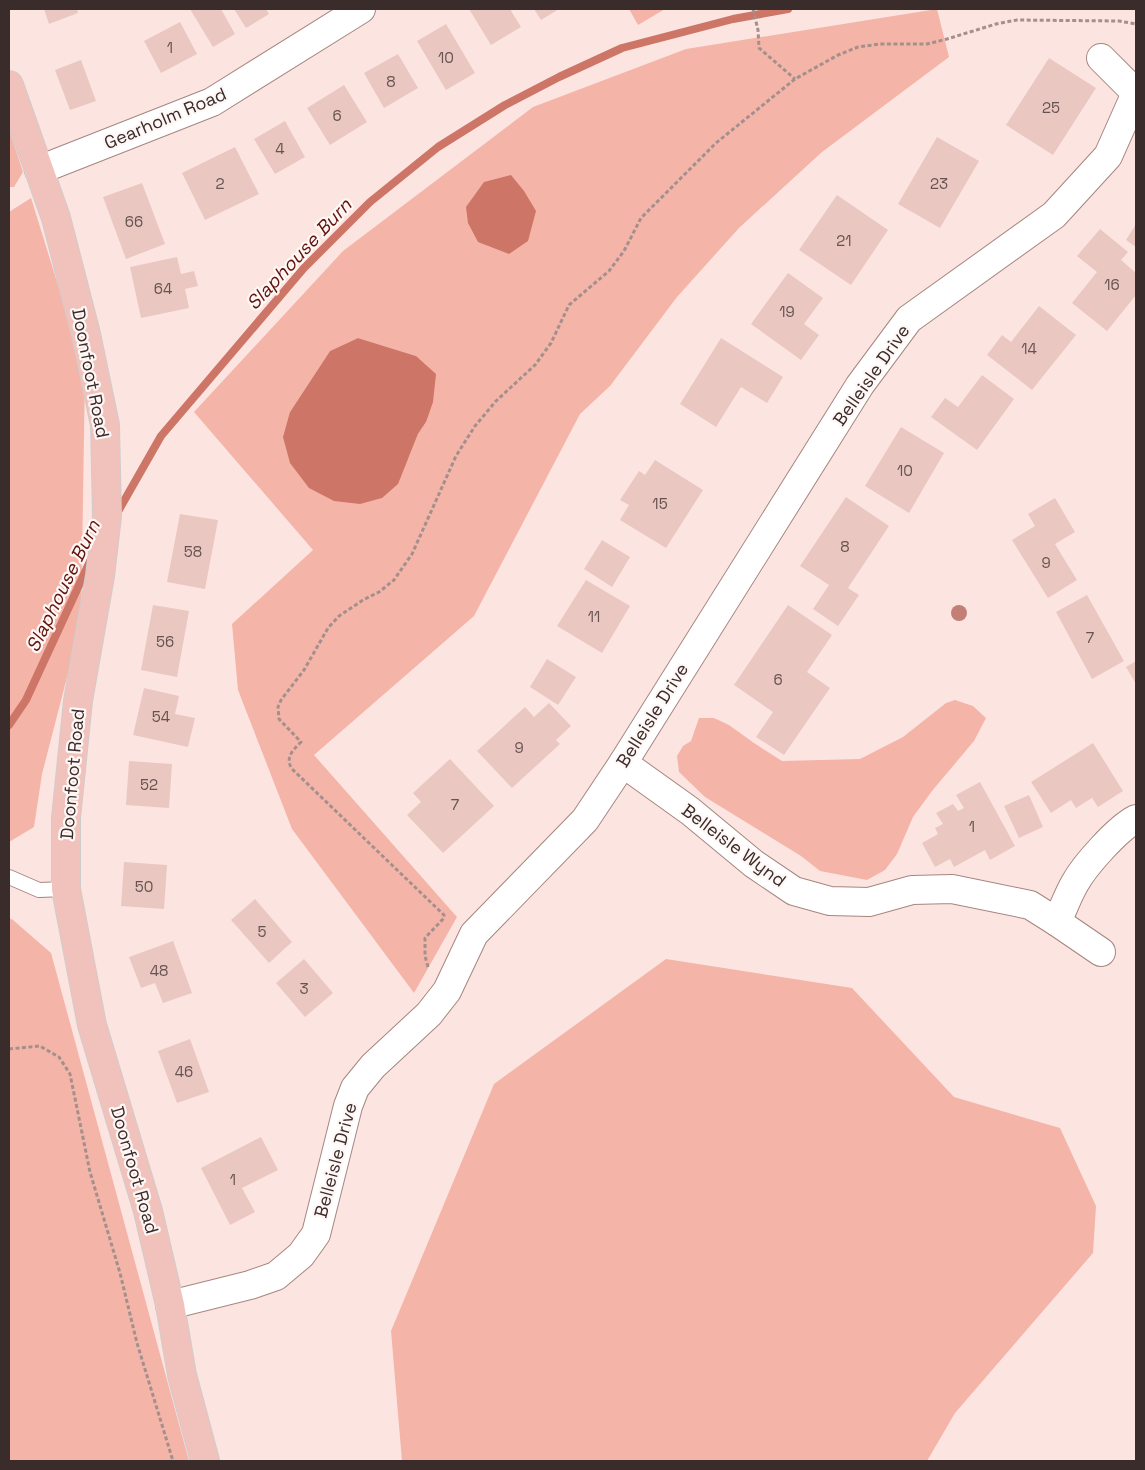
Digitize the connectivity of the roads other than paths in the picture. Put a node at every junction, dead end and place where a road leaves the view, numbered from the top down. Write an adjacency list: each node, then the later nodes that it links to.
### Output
1 (361, 9): 5 (street, Gearholm Road)
2 (1101, 58): 4 (street, Belleisle Drive)
3 (9, 85): 5 (main road, Doonfoot Road)
4 (1136, 93): 6 (street, Belleisle Drive)
5 (39, 170): 9 (main road, Doonfoot Road)
6 (623, 763): 10 (street, Belleisle Wynd); 12 (street, Belleisle Drive)
7 (1136, 819): 10 (street)
8 (9, 877): 9 (lane)
9 (66, 889): 12 (main road, Doonfoot Road)
10 (1057, 922): 11 (street, Belleisle Wynd)
11 (1101, 952)
12 (170, 1304): 13 (main road, Doonfoot Road)
13 (205, 1461)

